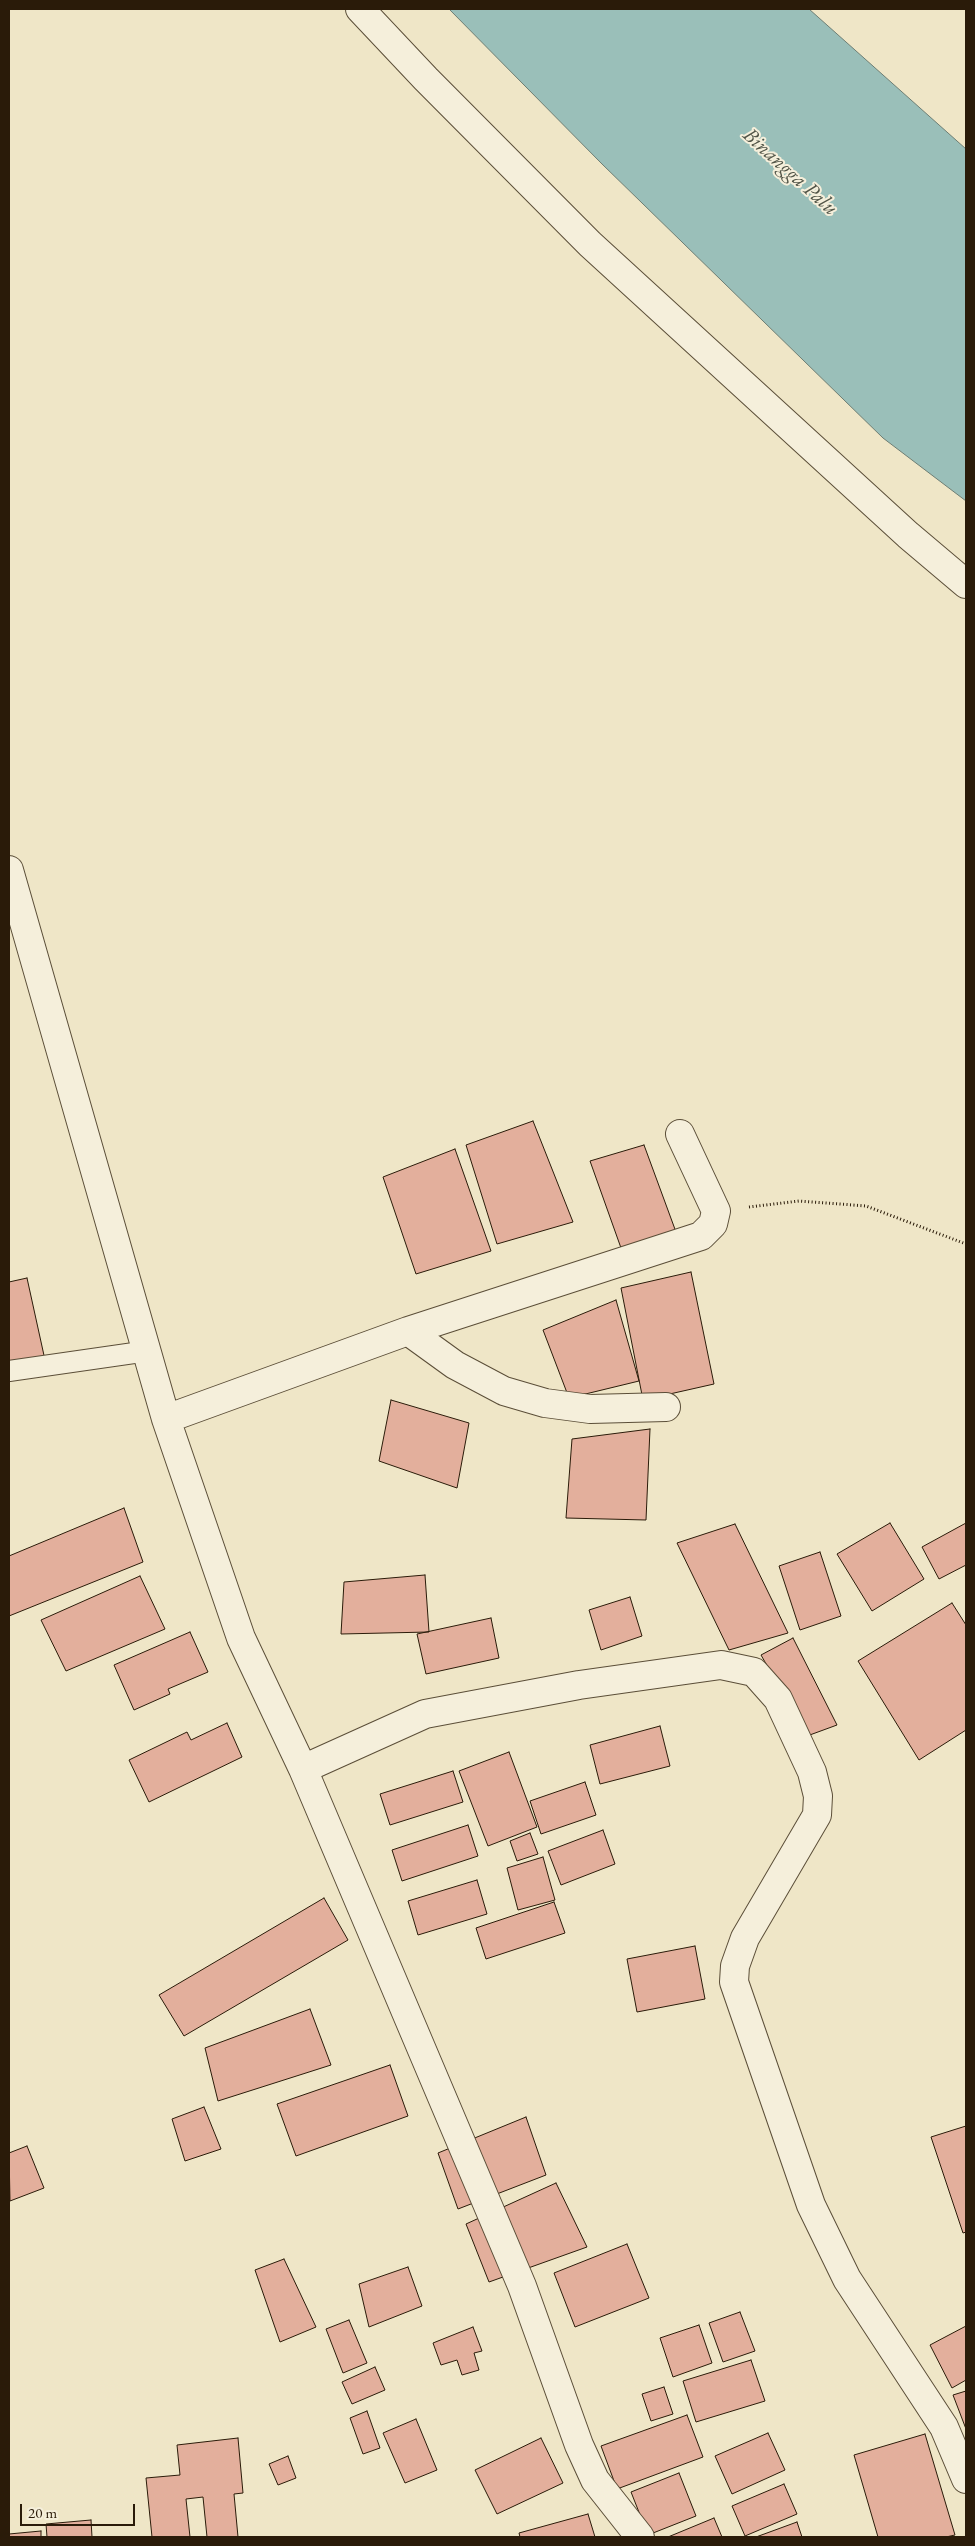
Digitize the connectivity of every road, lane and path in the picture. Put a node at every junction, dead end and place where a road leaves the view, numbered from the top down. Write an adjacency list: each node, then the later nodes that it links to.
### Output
1 (360, 9): 2 (street)
2 (966, 584)
3 (9, 870): 8 (street)
4 (680, 1134): 5 (street)
5 (716, 1211): 6 (path); 7 (street)
6 (966, 1244)
7 (408, 1331): 10 (street); 11 (street)
8 (148, 1351): 9 (lane); 11 (street)
9 (9, 1371)
10 (666, 1407)
11 (166, 1418): 12 (street)
12 (303, 1769): 13 (street); 14 (street)
13 (966, 2478)
14 (640, 2537)

